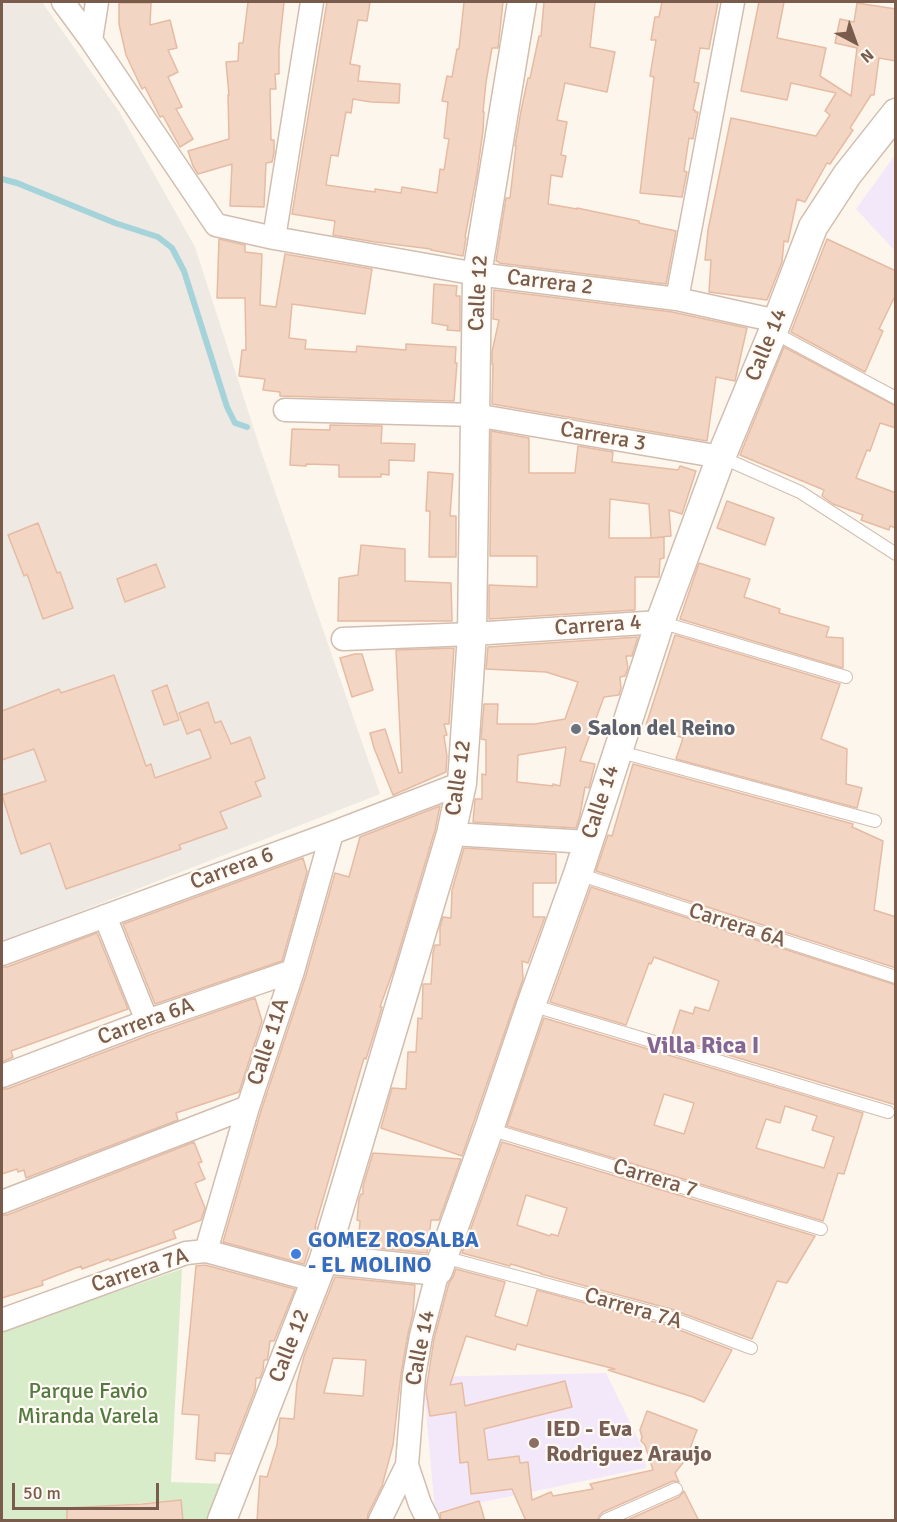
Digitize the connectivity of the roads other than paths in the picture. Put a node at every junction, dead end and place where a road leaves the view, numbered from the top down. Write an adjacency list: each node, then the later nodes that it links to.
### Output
1 (63, 2): 6 (street)
2 (97, 2): 6 (street)
3 (312, 2): 8 (street)
4 (522, 2): 9 (street, Calle 12)
5 (733, 2): 10 (street)
6 (91, 40): 8 (street, Carrera 2)
7 (896, 113): 11 (street, Calle 14)
8 (274, 238): 9 (street, Carrera 2)
9 (477, 274): 10 (street, Carrera 2); 14 (street, Calle 12)
10 (677, 299): 11 (street, Carrera 2)
11 (775, 326): 12 (lane, Carrera 2); 15 (street, Calle 14)
12 (896, 398)
13 (285, 410): 14 (street, Carrera 3)
14 (476, 415): 15 (street, Carrera 3); 18 (street, Calle 12)
15 (721, 458): 16 (lane, Carrera 3); 17 (street, Calle 14)
16 (896, 554)
17 (660, 622): 18 (street, Carrera 4); 20 (lane, Carrera 4); 21 (street, Calle 14)
18 (472, 634): 19 (street, Carrera 4); 22 (street, Calle 12)
19 (343, 639)
20 (846, 677)
21 (617, 751): 23 (lane); 26 (street, Calle 14)
22 (462, 783): 24 (street, Carrera 6); 25 (street, Calle 12)
23 (875, 821)
24 (332, 833): 28 (street, Carrera 6); 30 (street, Calle 11A)
25 (451, 834): 26 (street); 42 (street, Calle 12)
26 (588, 842): 27 (street, Calle 14)
27 (578, 874): 31 (lane, Carrera 6A); 32 (street, Calle 14)
28 (105, 916): 29 (street, Carrera 6); 33 (street)
29 (2, 954)
30 (293, 971): 33 (street, Carrera 6A); 35 (street, Calle 11A)
31 (896, 977)
32 (531, 1005): 36 (lane); 37 (street, Calle 14)
33 (147, 1021): 34 (street, Carrera 6A)
34 (2, 1076)
35 (248, 1107): 38 (street); 40 (street, Calle 11A)
36 (888, 1112)
37 (489, 1129): 39 (lane, Carrera 7); 41 (street, Calle 14)
38 (2, 1202)
39 (821, 1229)
40 (206, 1251): 42 (street, Carrera 7A); 43 (street, Carrera 7A)
41 (440, 1264): 42 (street, Carrera 7A); 44 (lane, Carrera 7A); 45 (street, Calle 14)
42 (320, 1270): 47 (street, Calle 12)
43 (2, 1320)
44 (751, 1348)
45 (407, 1466): 48 (street); 49 (street, Calle 14)
46 (676, 1489): 50 (lane)
47 (222, 1521)
48 (380, 1521)
49 (428, 1521)
50 (606, 1521)

